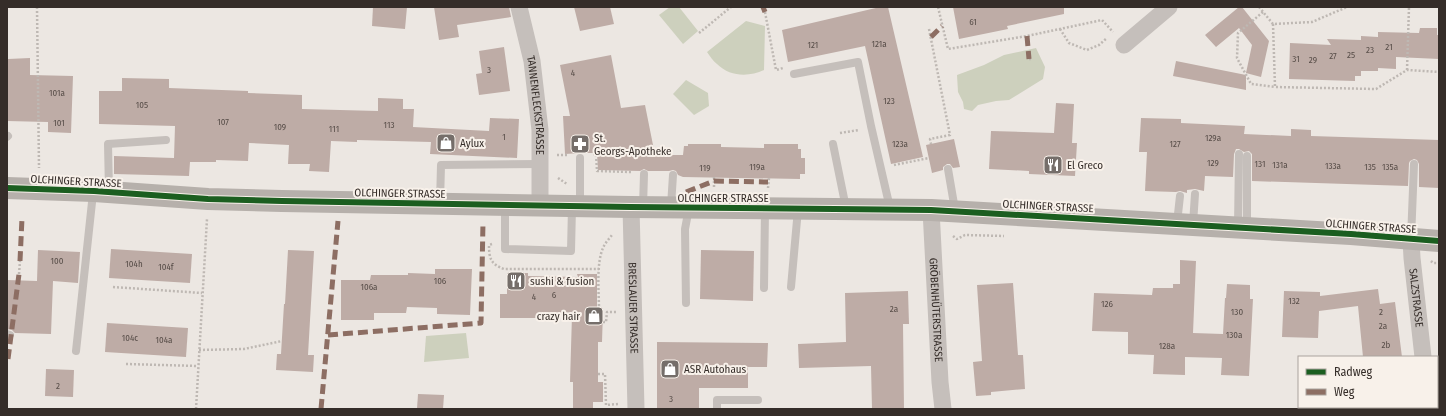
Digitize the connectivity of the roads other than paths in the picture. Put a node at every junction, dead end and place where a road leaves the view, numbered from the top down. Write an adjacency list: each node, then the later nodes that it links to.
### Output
1 (519, 7): 10 (street, TANNENFLECKSTRASSE)
2 (1169, 7): 3 (street)
3 (1119, 39)
4 (794, 74): 28 (lane)
5 (166, 140): 16 (lane)
6 (833, 144): 27 (lane)
7 (1239, 154): 32 (lane)
8 (1247, 156): 32 (lane)
9 (580, 158): 22 (lane)
10 (545, 160): 19 (lane); 21 (street, TANNENFLECKSTRASSE)
11 (1414, 164): 33 (lane)
12 (948, 169): 30 (lane)
13 (640, 173): 23 (lane)
14 (673, 175): 24 (lane)
15 (7, 188): 16 (main road, OLCHINGER STRASSE)
16 (101, 191): 19 (main road, OLCHINGER STRASSE); 38 (lane)
17 (1195, 194): 31 (lane)
18 (1180, 196): 31 (lane)
19 (440, 204): 20 (main road, OLCHINGER STRASSE)
20 (505, 204): 21 (main road, OLCHINGER STRASSE); 22 (lane)
21 (540, 205): 22 (main road, OLCHINGER STRASSE)
22 (576, 206): 23 (main road, OLCHINGER STRASSE)
23 (637, 207): 24 (main road, OLCHINGER STRASSE); 41 (street, BRESLAUER STRASSE)
24 (680, 208): 25 (main road, OLCHINGER STRASSE); 37 (lane)
25 (766, 208): 26 (main road, OLCHINGER STRASSE); 36 (lane)
26 (798, 209): 27 (main road, OLCHINGER STRASSE); 35 (lane)
27 (846, 209): 28 (main road, OLCHINGER STRASSE)
28 (890, 209): 29 (main road, OLCHINGER STRASSE)
29 (931, 210): 30 (main road, OLCHINGER STRASSE); 43 (street, GRÖBENHÜTERSTRASSE)
30 (955, 211): 31 (main road, OLCHINGER STRASSE)
31 (1185, 225): 32 (main road, OLCHINGER STRASSE)
32 (1242, 228): 33 (main road, OLCHINGER STRASSE)
33 (1411, 238): 34 (main road, OLCHINGER STRASSE); 39 (street, SALZSTRASSE)
34 (1439, 241)
35 (791, 287)
36 (764, 288)
37 (686, 304)
38 (76, 351)
39 (1423, 356)
40 (758, 400): 42 (lane)
41 (636, 409)
42 (716, 409)
43 (943, 409)

